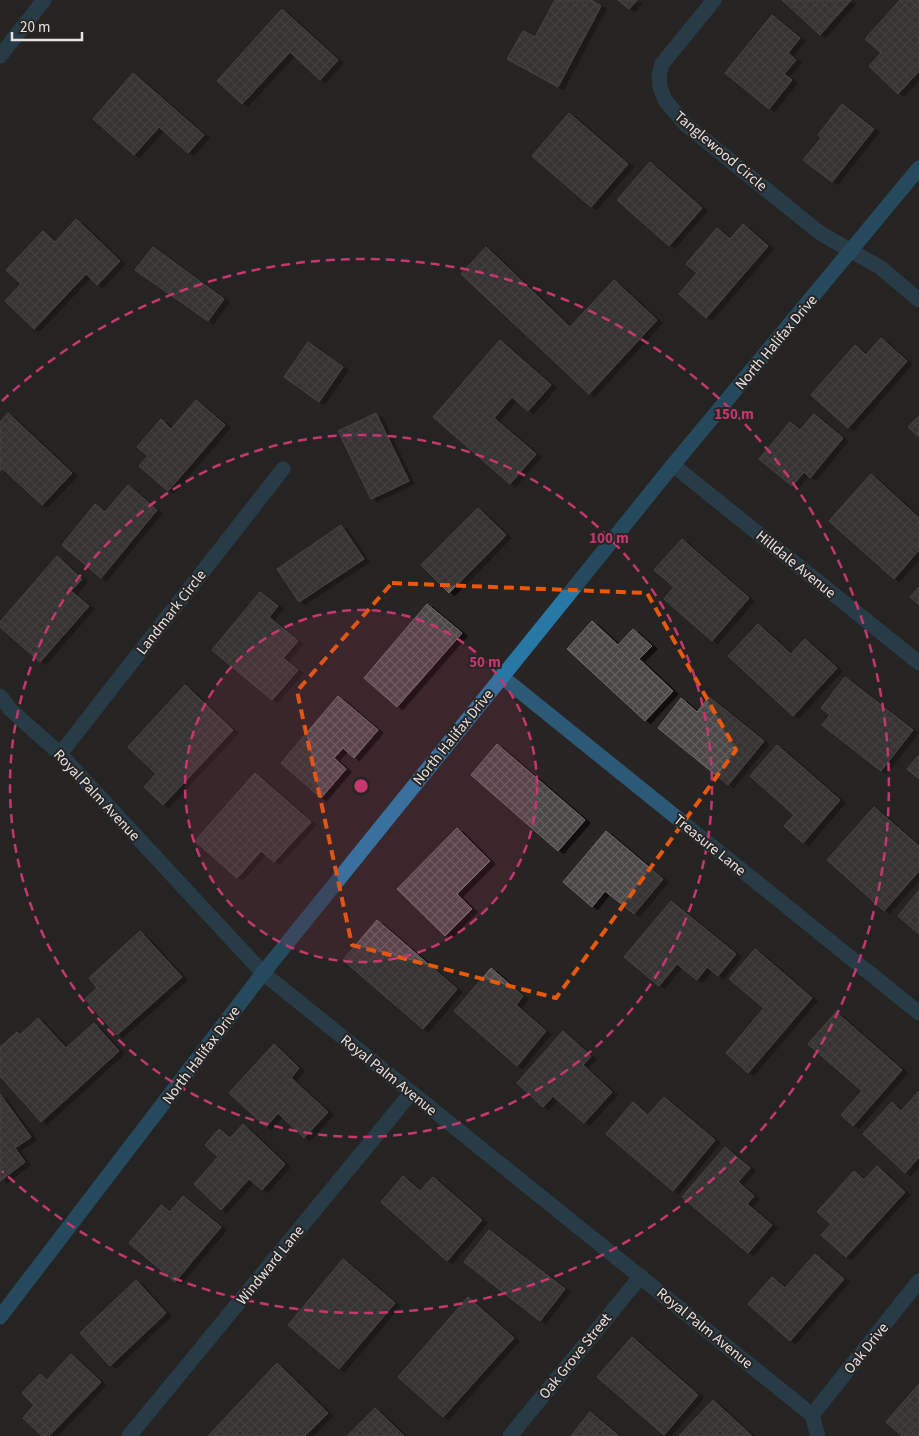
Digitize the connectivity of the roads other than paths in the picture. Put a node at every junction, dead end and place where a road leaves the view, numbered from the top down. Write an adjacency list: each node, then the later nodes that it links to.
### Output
1 (44, 0): 3 (street)
2 (714, 0): 5 (street, Tanglewood Circle)
3 (0, 56)
4 (919, 168): 5 (street, North Halifax Drive)
5 (852, 252): 6 (street, Tanglewood Circle); 7 (street, North Halifax Drive)
6 (919, 300)
7 (673, 465): 9 (street, Hilldale Avenue); 10 (street, North Halifax Drive)
8 (283, 469): 12 (street, Landmark Circle)
9 (919, 663)
10 (502, 676): 13 (street, North Halifax Drive); 14 (street, Treasure Lane)
11 (0, 696): 12 (street, Royal Palm Avenue)
12 (60, 754): 13 (street, Royal Palm Avenue)
13 (263, 973): 15 (street, Royal Palm Avenue); 18 (street, North Halifax Drive)
14 (919, 1013)
15 (411, 1093): 16 (street, Royal Palm Avenue); 20 (street, Windward Lane)
16 (641, 1276): 19 (street, Royal Palm Avenue); 21 (street, Oak Grove Street)
17 (919, 1281): 19 (street, Oak Drive)
18 (0, 1317)
19 (812, 1415): 22 (street)
20 (130, 1436)
21 (510, 1436)
22 (818, 1436)

